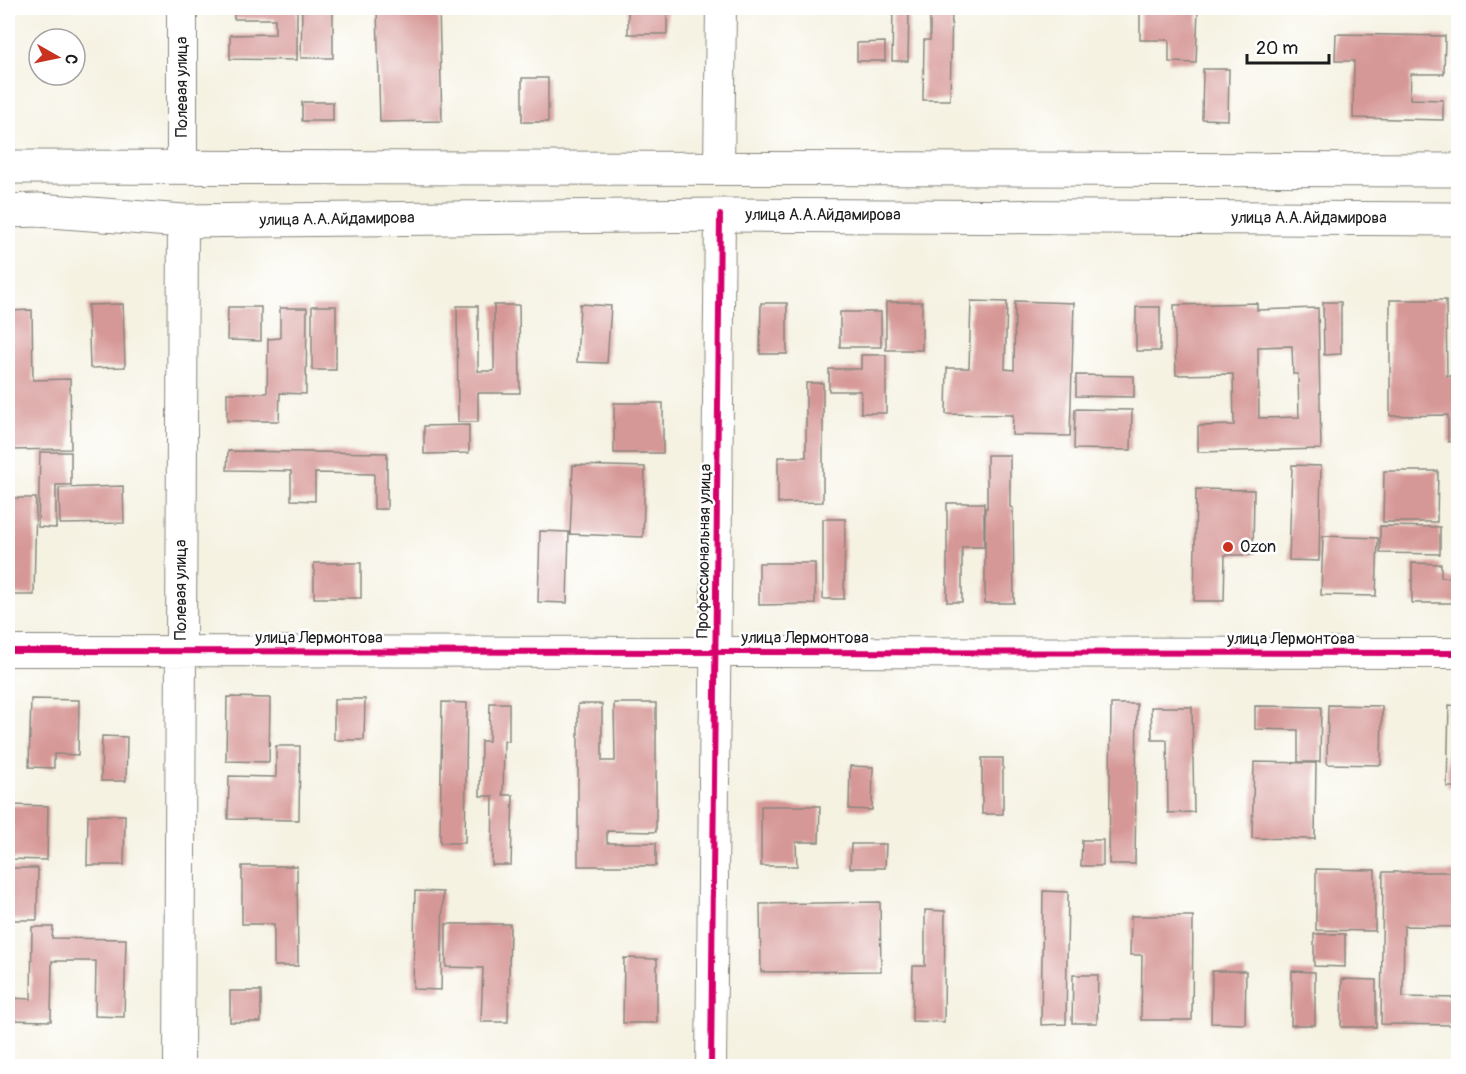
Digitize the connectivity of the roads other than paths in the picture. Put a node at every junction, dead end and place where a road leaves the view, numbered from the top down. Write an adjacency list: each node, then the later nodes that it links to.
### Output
1 (182, 8): 3 (street, Полевая улица)
2 (721, 8): 6 (street)
3 (182, 166): 5 (main road); 6 (main road)
4 (8, 167): 5 (main road)
5 (40, 167): 8 (main road)
6 (719, 167): 7 (main road)
7 (1458, 170)
8 (23, 210): 11 (main road, улица А.А.Айдамирова)
9 (720, 215): 10 (main road, улица А.А.Айдамирова); 11 (main road, улица А.А.Айдамирова); 13 (street, Профессиональная улица)
10 (1458, 219)
11 (183, 221): 14 (street, Полевая улица)
12 (8, 651): 14 (street, улица Лермонтова)
13 (716, 651): 14 (street, улица Лермонтова); 15 (street, улица Лермонтова); 17 (street, Профессиональная улица)
14 (181, 652): 16 (street, Полевая улица)
15 (1458, 653)
16 (179, 1066)
17 (711, 1066)

